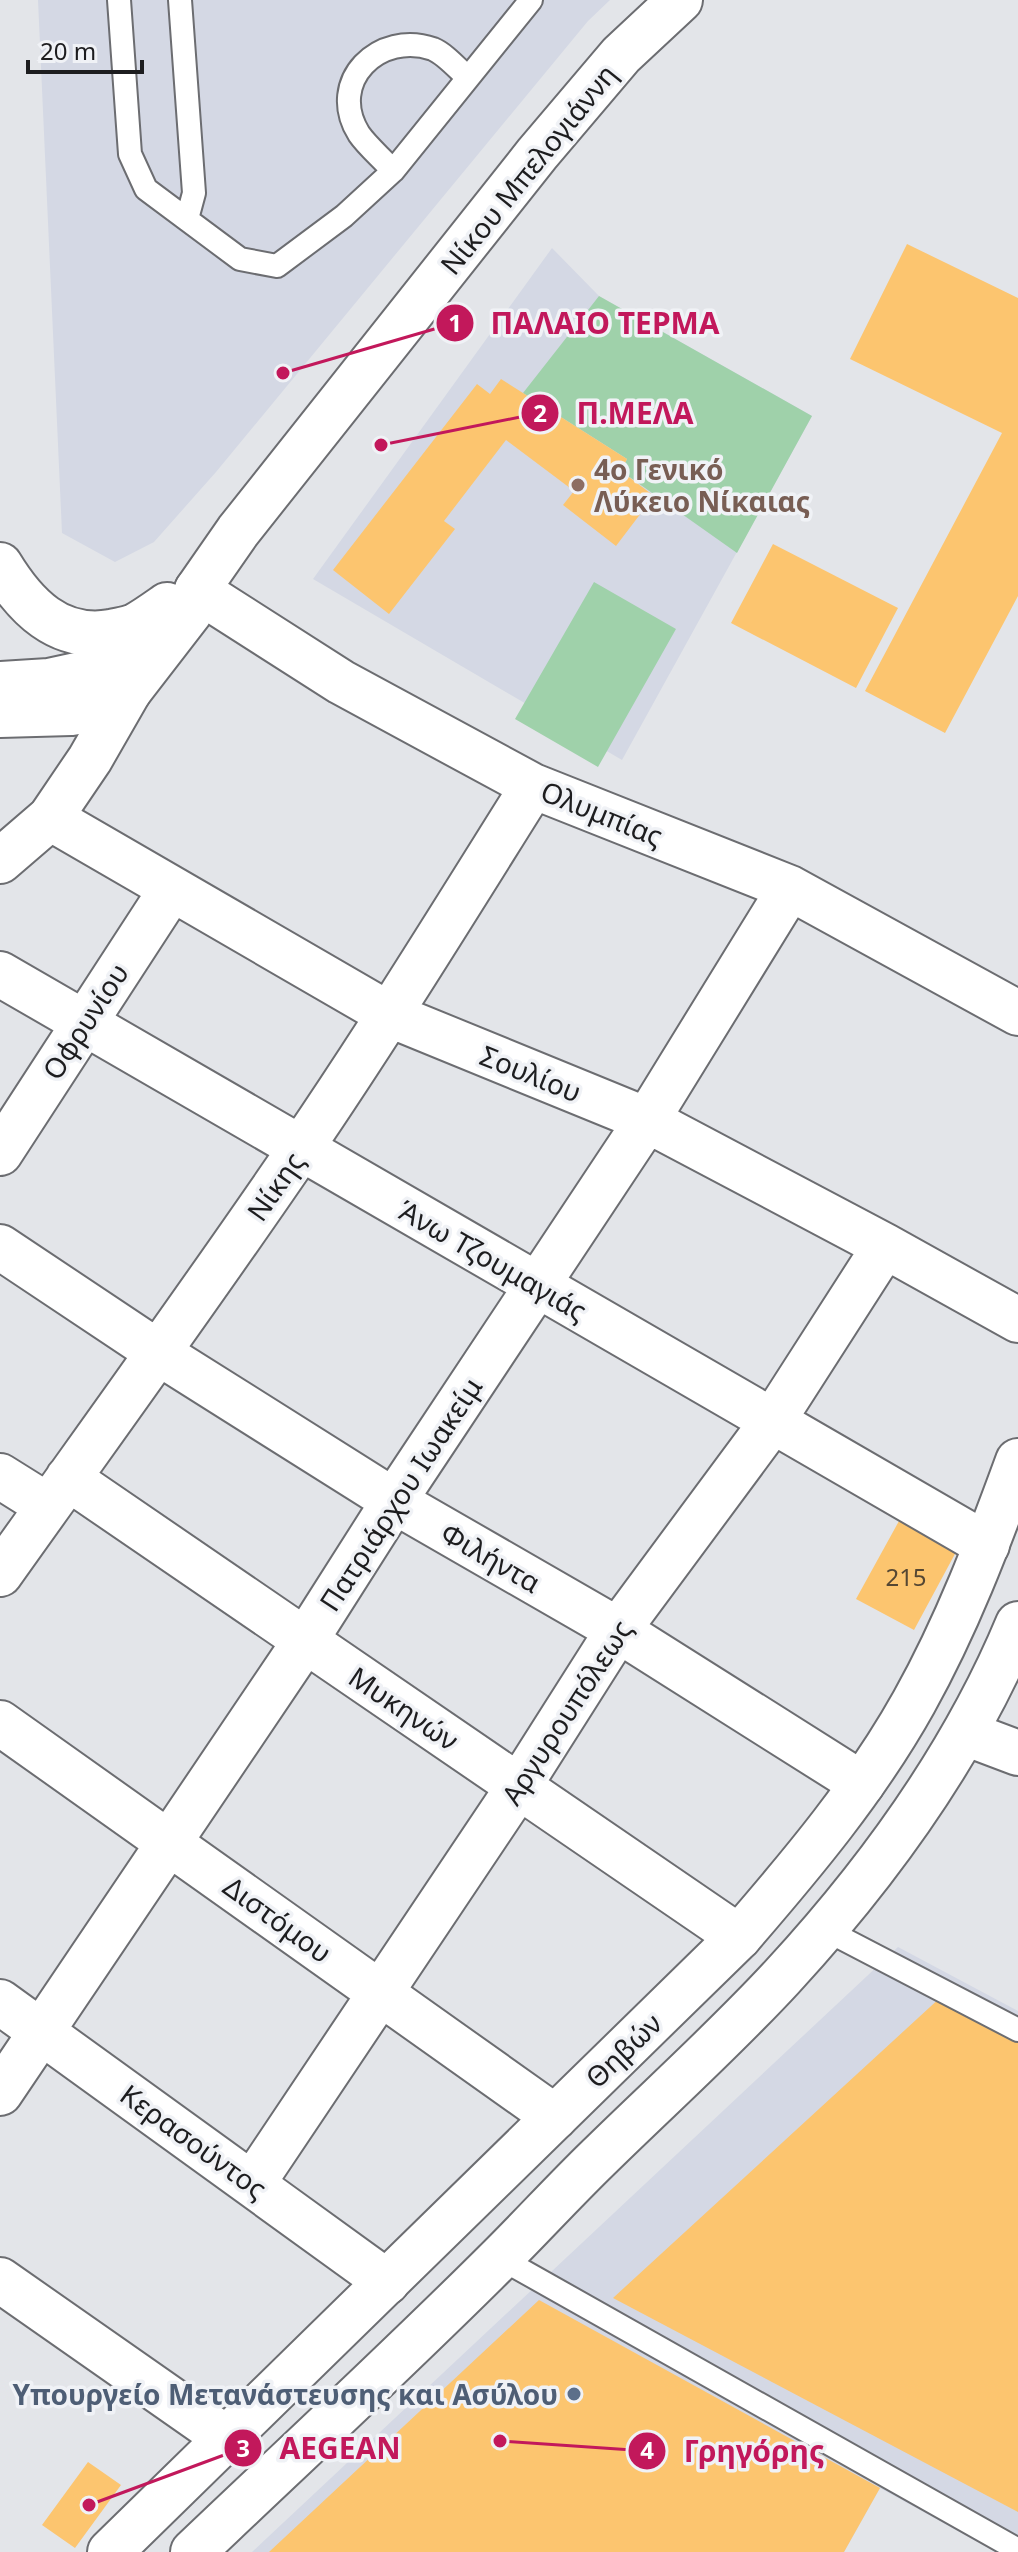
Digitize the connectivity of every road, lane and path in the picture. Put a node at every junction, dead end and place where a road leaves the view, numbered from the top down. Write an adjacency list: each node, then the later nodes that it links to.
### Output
1 (119, 0): 7 (lane)
2 (180, 0): 7 (lane)
3 (531, 0): 5 (lane)
4 (680, 0): 9 (street, Νίκου Μπελογιάννη)
5 (467, 77): 6 (lane); 6 (lane)
6 (393, 171): 7 (lane)
7 (187, 219)
8 (0, 565): 9 (street)
9 (182, 598): 10 (street); 11 (street, Νίκου Μπελογιάννη); 13 (street, Ολυμπίας)
10 (0, 684)
11 (129, 691): 12 (street); 14 (street, Νίκου Μπελογιάννη)
12 (0, 715)
13 (533, 786): 16 (street, Ολυμπίας); 20 (street, Νίκης)
14 (50, 818): 15 (street, Νίκου Μπελογιάννη); 17 (street, Σουλίου)
15 (0, 861)
16 (790, 888): 19 (street, Ολυμπίας); 22 (street, Πατριάρχου Ιωακείμ)
17 (171, 890): 20 (street, Σουλίου); 21 (street, Οφρυνίου)
18 (0, 974): 21 (street, Άνω Τζουμαγιάς)
19 (1018, 1013)
20 (390, 1015): 22 (street, Σουλίου); 23 (street, Νίκης)
21 (84, 1022): 23 (street, Άνω Τζουμαγιάς); 24 (street, Οφρυνίου)
22 (647, 1120): 25 (street, Σουλίου); 27 (street, Πατριάρχου Ιωακείμ)
23 (301, 1148): 27 (street, Άνω Τζουμαγιάς); 29 (street, Νίκης)
24 (0, 1153)
25 (885, 1246): 28 (street, Σουλίου); 30 (street, Αργυρουπόλεως)
26 (0, 1247): 29 (street, Φιλήντα)
27 (537, 1285): 30 (street, Άνω Τζουμαγιάς); 34 (street, Πατριάρχου Ιωακείμ)
28 (1018, 1320)
29 (159, 1353): 33 (street, Νίκης); 34 (street, Φιλήντα)
30 (772, 1422): 35 (street, Άνω Τζουμαγιάς); 38 (street, Αργυρουπόλεως)
31 (1018, 1461): 35 (street, Θηβών)
32 (0, 1476): 33 (street, Μυκηνών)
33 (58, 1492): 36 (street, Νίκης); 39 (street, Μυκηνών)
34 (394, 1501): 38 (street, Φιλήντα); 39 (street, Πατριάρχου Ιωακείμ)
35 (987, 1545): 43 (street, Θηβών)
36 (0, 1574)
37 (1018, 1624): 41 (street)
38 (618, 1630): 43 (street, Φιλήντα); 44 (street, Αργυρουπόλεως)
39 (305, 1641): 44 (street, Μυκηνών); 45 (street, Πατριάρχου Ιωακείμ)
40 (0, 1723): 45 (street, Διστόμου)
41 (965, 1733): 42 (street); 46 (street)
42 (1018, 1753)
43 (862, 1784): 47 (street, Θηβών)
44 (519, 1786): 47 (street, Μυκηνών); 48 (street, Αργυρουπόλεως)
45 (170, 1842): 48 (street, Διστόμου); 51 (street, Πατριάρχου Ιωακείμ)
46 (824, 1929): 50 (lane); 55 (street)
47 (739, 1937): 53 (street, Θηβών)
48 (380, 1993): 53 (street, Διστόμου); 54 (street, Αργυρουπόλεως)
49 (0, 2002): 51 (street, Κερασούντος)
50 (1018, 2030)
51 (42, 2031): 52 (street, Πατριάρχου Ιωακείμ); 54 (street, Κερασούντος)
52 (0, 2093)
53 (555, 2117): 57 (street, Θηβών)
54 (253, 2183): 57 (street, Κερασούντος)
55 (500, 2258): 59 (lane); 61 (street)
56 (0, 2280): 58 (street)
57 (387, 2282): 58 (street, Θηβών)
58 (226, 2438): 60 (street, Θηβών)
59 (1018, 2550)
60 (110, 2552)
61 (193, 2552)

